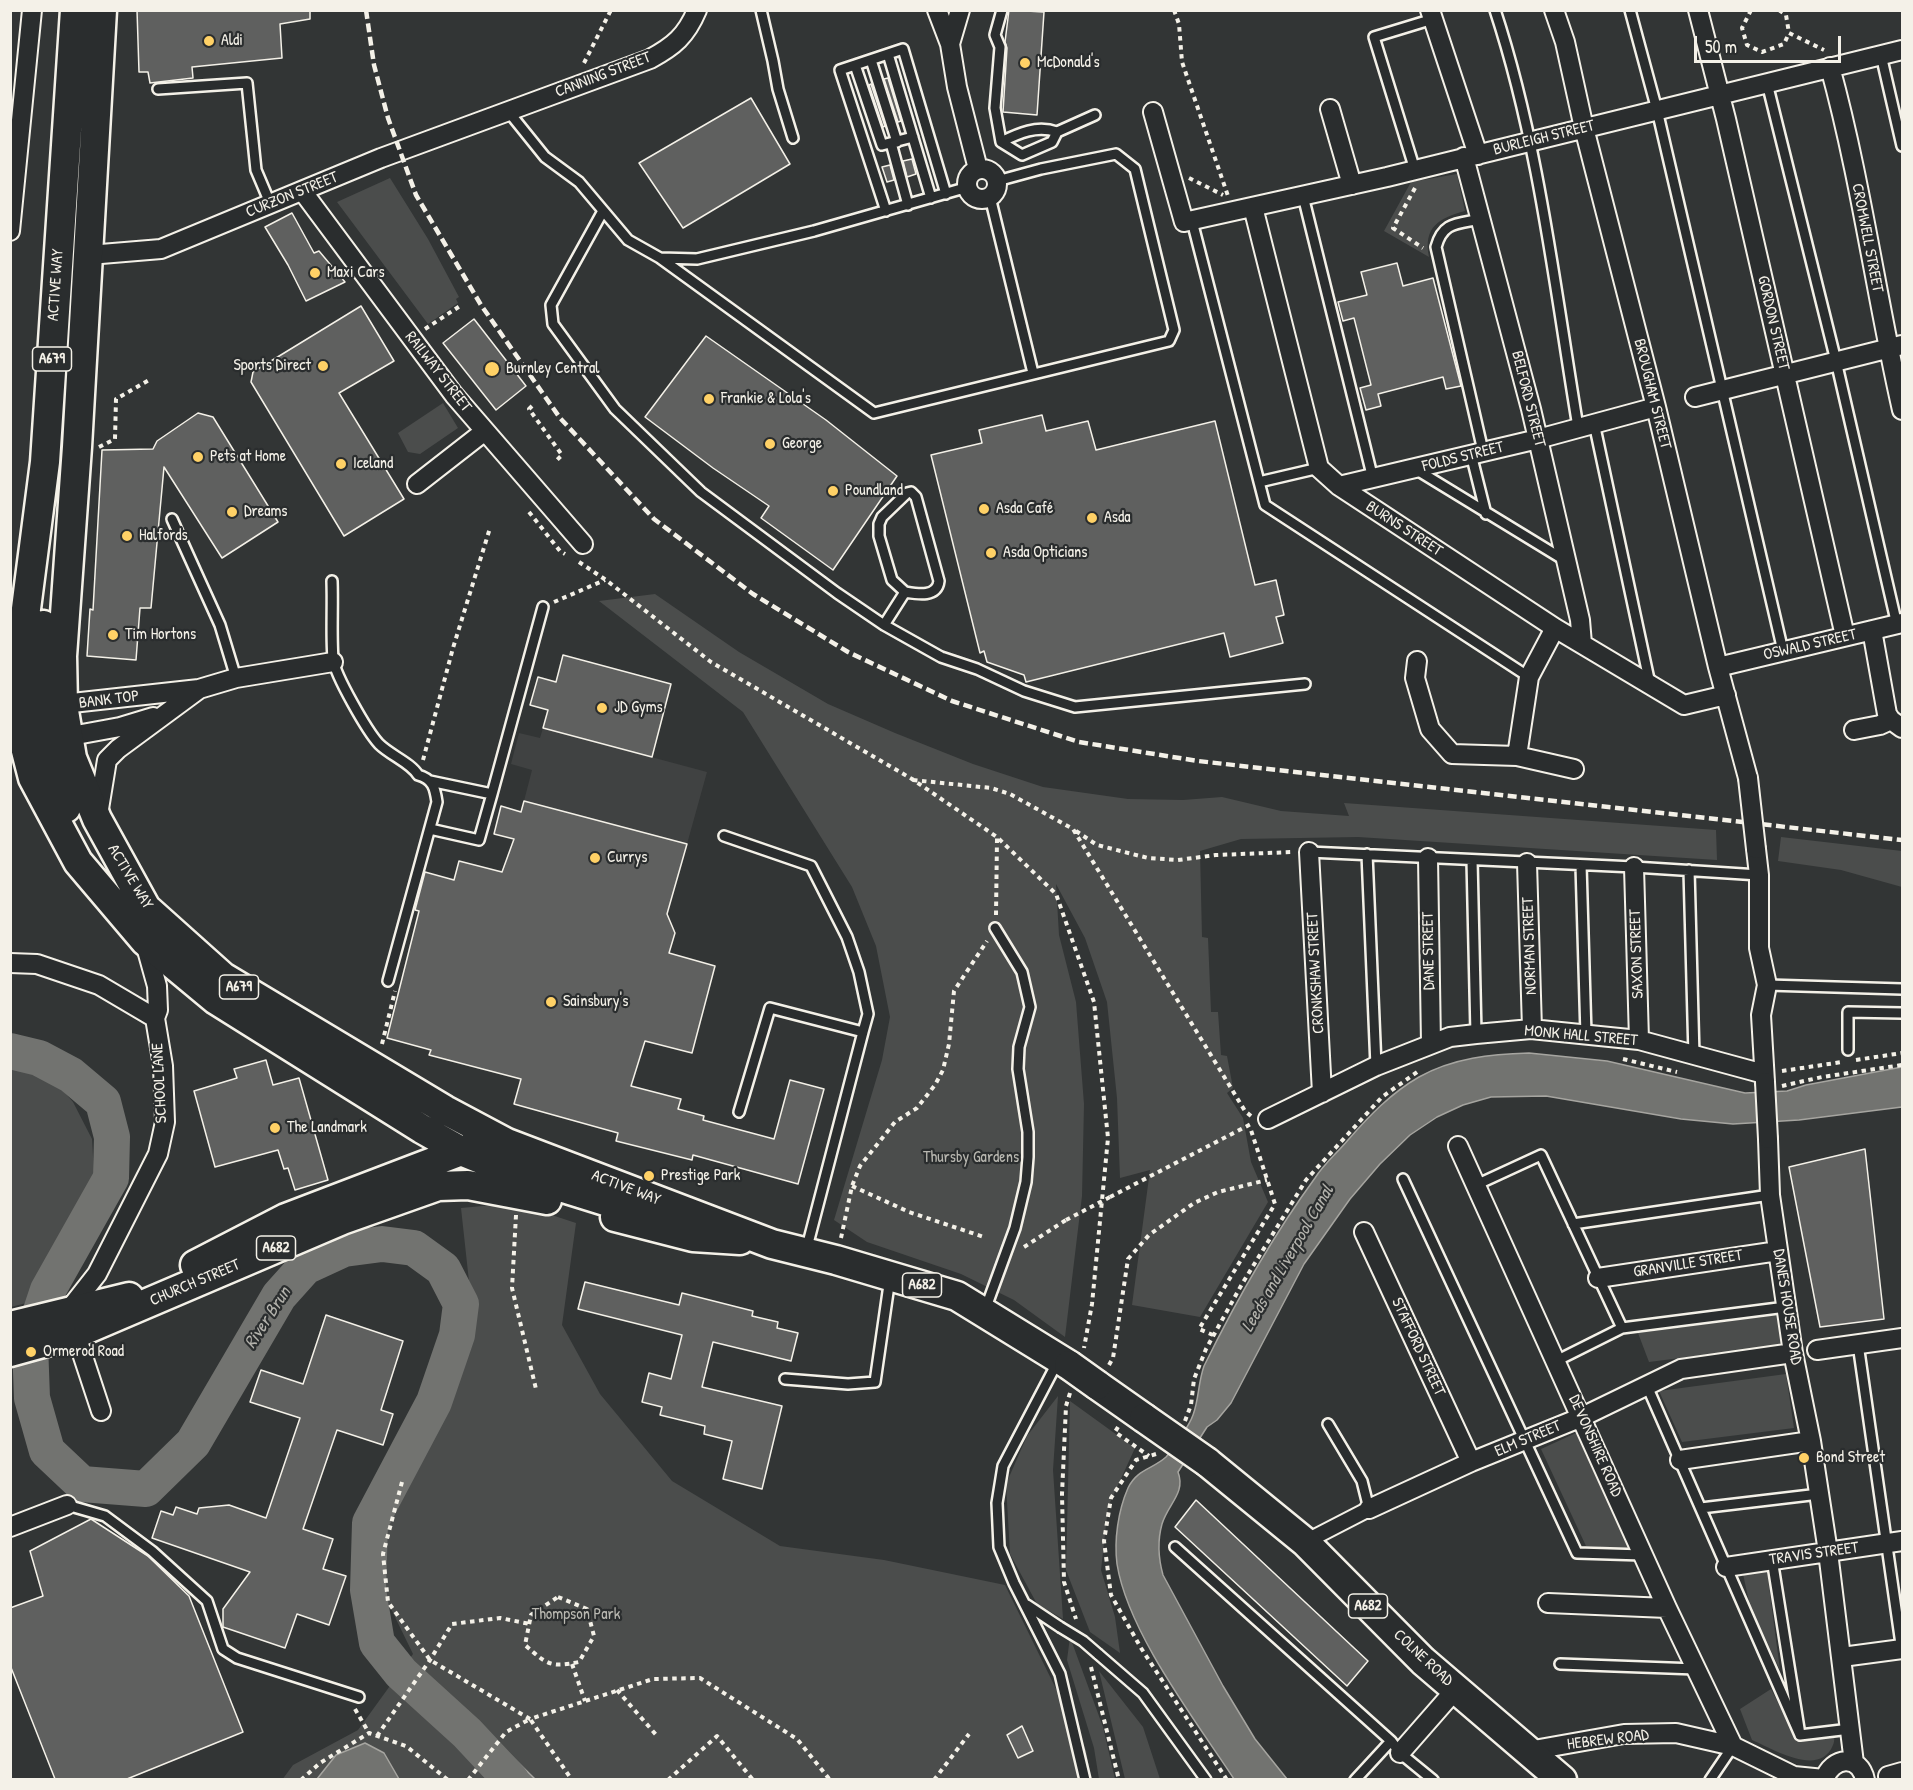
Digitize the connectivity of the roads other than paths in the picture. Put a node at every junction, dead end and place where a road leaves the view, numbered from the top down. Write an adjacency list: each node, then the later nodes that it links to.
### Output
1 (32, 10): 54 (street)
2 (75, 10): 98 (main road, ACTIVE WAY / A679)
3 (102, 10): 55 (main road, ACTIVE WAY / A679)
4 (697, 10): 27 (street, CANNING STREET)
5 (761, 10): 32 (lane)
6 (938, 10): 14 (street)
7 (960, 10): 14 (street)
8 (1002, 10): 35 (lane)
9 (1496, 10): 33 (lane)
10 (1554, 10): 29 (street, BROUGHAM STREET)
11 (1630, 10): 25 (lane)
12 (1698, 10): 23 (street, GORDON STREET)
13 (1432, 15): 37 (street, BELFORD STREET); 39 (lane)
14 (950, 44): 38 (street)
15 (1902, 50): 17 (street, BURLEIGH STREET)
16 (888, 54): 18 (lane); 31 (lane); 44 (lane)
17 (1881, 55): 20 (street, BURLEIGH STREET); 36 (lane)
18 (871, 60): 19 (lane); 34 (lane)
19 (855, 65): 34 (lane); 51 (lane)
20 (1830, 67): 21 (street, BURLEIGH STREET); 57 (street, CROMWELL STREET)
21 (1767, 83): 23 (street, BURLEIGH STREET); 58 (lane)
22 (158, 89): 47 (lane)
23 (1719, 96): 25 (street, BURLEIGH STREET); 60 (street, GORDON STREET)
24 (1330, 109): 40 (street)
25 (1658, 110): 29 (street, BURLEIGH STREET); 61 (lane)
26 (1153, 112): 53 (street)
27 (500, 114): 43 (street, CURZON STREET); 50 (lane)
28 (1095, 115): 30 (lane)
29 (1584, 128): 33 (street, BURLEIGH STREET); 63 (street, BROUGHAM STREET)
30 (1057, 132): 35 (lane); 35 (lane)
31 (913, 137): 34 (lane); 46 (lane)
32 (793, 138)
33 (1531, 141): 37 (street, BURLEIGH STREET); 65 (lane)
34 (894, 142): 48 (lane)
35 (1001, 142)
36 (1902, 146)
37 (1471, 156): 39 (street, BURLEIGH STREET); 52 (street, BELFORD STREET)
38 (978, 170): 41 (street); 42 (street)
39 (1415, 170): 40 (street, BURLEIGH STREET)
40 (1352, 185): 45 (street, BURLEIGH STREET)
41 (968, 187): 42 (street); 44 (lane)
42 (994, 189): 59 (lane); 59 (lane)
43 (303, 192): 47 (street, CURZON STREET); 66 (street, RAILWAY STREET)
44 (946, 194): 46 (lane)
45 (1302, 196): 49 (street, BURLEIGH STREET); 71 (lane)
46 (931, 198): 48 (lane)
47 (270, 203): 55 (street, CURZON STREET)
48 (908, 205): 51 (lane)
49 (1253, 207): 53 (street, BURLEIGH STREET); 69 (street)
50 (603, 211): 56 (lane); 83 (lane)
51 (886, 211): 56 (lane)
52 (1481, 219): 67 (street, BELFORD STREET); 68 (lane)
53 (1188, 221): 72 (lane)
54 (10, 231)
55 (89, 255): 98 (main road, ACTIVE WAY / A679)
56 (660, 258): 59 (lane)
57 (1895, 346): 58 (street); 64 (street, CROMWELL STREET)
58 (1836, 362): 60 (street); 82 (lane)
59 (1034, 372)
60 (1785, 375): 61 (street); 86 (street, GORDON STREET)
61 (1723, 390): 62 (street); 88 (lane)
62 (1695, 397)
63 (1656, 407): 65 (street, FOLDS STREET); 91 (street, BROUGHAM STREET)
64 (1902, 410)
65 (1586, 425): 67 (street, FOLDS STREET); 95 (lane)
66 (485, 431): 73 (street); 77 (street, RAILWAY STREET)
67 (1538, 439): 68 (street, FOLDS STREET); 78 (street, BELFORD STREET)
68 (1477, 453): 70 (street, FOLDS STREET); 75 (lane)
69 (1319, 468): 72 (lane); 74 (street, BURNS STREET)
70 (1415, 468): 71 (street, FOLDS STREET); 75 (lane)
71 (1373, 479): 74 (street, FOLDS STREET)
72 (1259, 482): 92 (lane)
73 (417, 484)
74 (1339, 486): 84 (street, BURNS STREET)
75 (1486, 514): 78 (lane)
76 (172, 519): 93 (lane)
77 (583, 544)
78 (1566, 561): 87 (street, BELFORD STREET)
79 (332, 581): 90 (lane)
80 (905, 592): 80 (lane); 83 (lane)
81 (543, 607): 107 (lane)
82 (1900, 624): 85 (street, OSWALD STREET)
83 (884, 625): 94 (lane)
84 (1555, 628): 87 (street, BURNS STREET); 92 (street)
85 (1872, 630): 86 (street, OSWALD STREET); 100 (street)
86 (1845, 636): 88 (street, OSWALD STREET)
87 (1582, 644): 95 (street, BURNS STREET)
88 (1783, 651): 91 (street, OSWALD STREET)
89 (1416, 661): 104 (street)
90 (333, 662): 93 (street, BANK TOP); 106 (lane)
91 (1718, 667): 97 (street, BROUGHAM STREET)
92 (1529, 677): 104 (street)
93 (236, 678): 96 (street, BANK TOP)
94 (1305, 684)
95 (1650, 684): 97 (street, BURNS STREET)
96 (199, 689): 98 (street, BANK TOP); 99 (street, BANK TOP)
97 (1726, 695): 111 (street, BROUGHAM STREET, bridge)
98 (32, 706): 102 (main road, ACTIVE WAY / A679); 103 (main road, A679)
99 (162, 715): 103 (street, BANK TOP); 108 (street, BANK TOP)
100 (1897, 724): 101 (street)
101 (1854, 730)
102 (17, 738): 103 (street, BANK TOP); 121 (main road, ACTIVE WAY / A679)
103 (60, 738): 108 (main road, ACTIVE WAY / A679); 121 (main road, A679)
104 (1517, 756): 105 (street)
105 (1574, 769)
106 (430, 781): 107 (lane); 109 (lane)
107 (492, 794): 109 (lane)
108 (97, 819): 141 (main road, ACTIVE WAY / A679)
109 (430, 829): 125 (lane)
110 (724, 836): 131 (lane)
111 (1756, 849): 120 (street, DANES HOUSE ROAD)
112 (1309, 852): 113 (lane); 140 (street, CRONKSHAW STREET)
113 (1367, 854): 114 (lane); 138 (lane)
114 (1428, 858): 115 (lane); 135 (street, DANE STREET)
115 (1472, 860): 116 (lane); 132 (lane)
116 (1527, 863): 117 (lane); 130 (street, NORMAN STREET)
117 (1581, 865): 118 (lane); 133 (lane)
118 (1634, 867): 119 (lane); 134 (street, SAXON STREET)
119 (1689, 870): 120 (lane); 137 (lane)
120 (1759, 875): 126 (street, DANES HOUSE ROAD)
121 (98, 886): 123 (main road, ACTIVE WAY / A679)
122 (995, 928): 161 (lane)
123 (145, 941): 129 (street, SCHOOL LANE); 146 (main road, ACTIVE WAY / A679)
124 (10, 963): 129 (street)
125 (388, 981)
126 (1767, 985): 127 (lane); 139 (street, DANES HOUSE ROAD)
127 (1902, 989)
128 (1902, 1013): 136 (lane)
129 (155, 1018): 163 (street, SCHOOL LANE)
130 (1532, 1029): 132 (street, MONK HALL STREET); 133 (street, MONK HALL STREET)
131 (863, 1032): 142 (lane); 157 (lane)
132 (1476, 1034): 135 (street, MONK HALL STREET)
133 (1586, 1035): 134 (street, MONK HALL STREET)
134 (1639, 1040): 137 (street, MONK HALL STREET)
135 (1431, 1044): 138 (street, MONK HALL STREET)
136 (1848, 1050)
137 (1694, 1056): 139 (street, MONK HALL STREET)
138 (1376, 1066): 140 (street, MONK HALL STREET)
139 (1770, 1080): 151 (street, DANES HOUSE ROAD, bridge)
140 (1322, 1093): 143 (street, MONK HALL STREET)
141 (445, 1110): 144 (main road, ACTIVE WAY / A679); 146 (main road)
142 (739, 1112)
143 (1268, 1119)
144 (507, 1143): 146 (main road, CHURCH STREET / A682); 155 (main road, ACTIVE WAY / A679)
145 (1458, 1146): 148 (street, DEVONSHIRE ROAD)
146 (460, 1151): 149 (main road); 154 (main road, ACTIVE WAY / A679); 163 (main road, CHURCH STREET / A682)
147 (1403, 1179): 175 (lane)
148 (1476, 1185): 152 (lane); 169 (street, DEVONSHIRE ROAD)
149 (438, 1186): 150 (main road, CHURCH STREET / A682); 163 (main road, CHURCH STREET / A682)
150 (518, 1194): 154 (main road, ACTIVE WAY / A682)
151 (1770, 1195): 152 (lane); 156 (street, DANES HOUSE ROAD)
152 (1573, 1224): 159 (lane)
153 (1364, 1232): 178 (street, STAFFORD STREET)
154 (731, 1239): 155 (main road, ACTIVE WAY / A679)
155 (772, 1244): 157 (main road, A682)
156 (1778, 1251): 159 (street, GRANVILLE STREET); 160 (street, DANES HOUSE ROAD)
157 (806, 1253): 158 (main road, A682)
158 (890, 1275): 161 (main road, A682); 170 (lane)
159 (1598, 1278): 162 (lane)
160 (1786, 1307): 162 (lane); 167 (street, DANES HOUSE ROAD)
161 (984, 1312): 168 (main road, A682)
162 (1622, 1328): 169 (lane)
163 (37, 1332): 172 (street)
164 (1902, 1338): 165 (street)
165 (1858, 1344): 166 (street); 185 (lane)
166 (1817, 1350)
167 (1793, 1353): 171 (street, ELM STREET); 176 (street, DANES HOUSE ROAD)
168 (1064, 1361): 184 (main road, COLNE ROAD / A682, bridge); 193 (lane)
169 (1556, 1361): 173 (street, DEVONSHIRE ROAD)
170 (785, 1379)
171 (1647, 1386): 173 (street, ELM STREET); 177 (lane)
172 (101, 1411)
173 (1582, 1417): 175 (street, ELM STREET); 188 (street, DEVONSHIRE ROAD)
174 (1328, 1424): 182 (lane)
175 (1526, 1440): 178 (street, ELM STREET); 188 (lane)
176 (1811, 1441): 177 (street); 179 (street, DANES HOUSE ROAD)
177 (1680, 1460): 181 (lane)
178 (1472, 1462): 182 (street, ELM STREET)
179 (1819, 1494): 181 (lane); 187 (street, DANES HOUSE ROAD)
180 (67, 1504): 183 (street); 201 (lane)
181 (1701, 1508): 190 (lane)
182 (1369, 1509): 184 (street, ELM STREET)
183 (10, 1527)
184 (1305, 1542): 200 (main road, COLNE ROAD / A682)
185 (1895, 1542): 187 (street, TRAVIS STREET); 191 (lane)
186 (1175, 1547): 205 (lane)
187 (1828, 1551): 189 (street, TRAVIS STREET); 197 (street, DANES HOUSE ROAD)
188 (1643, 1555): 194 (street, DEVONSHIRE ROAD)
189 (1772, 1560): 190 (street, TRAVIS STREET); 203 (lane)
190 (1726, 1567): 203 (lane)
191 (1899, 1599): 195 (lane)
192 (1548, 1603): 194 (street)
193 (1025, 1604): 208 (lane); 209 (lane, bridge)
194 (1667, 1608): 199 (street, DEVONSHIRE ROAD)
195 (1902, 1649): 196 (lane); 197 (street)
196 (1902, 1654)
197 (1842, 1657): 202 (street, DANES HOUSE ROAD)
198 (1560, 1664): 199 (lane)
199 (1696, 1670): 204 (street, DEVONSHIRE ROAD)
200 (1456, 1689): 205 (street); 206 (main road, COLNE ROAD / A682)
201 (359, 1697)
202 (1850, 1729): 203 (lane); 207 (street, DANES HOUSE ROAD)
203 (1800, 1735)
204 (1733, 1746): 206 (street, HEBREW ROAD); 213 (lane); 214 (street, HEBREW ROAD)
205 (1395, 1747): 210 (lane); 211 (lane)
206 (1528, 1751): 212 (main road, COLNE ROAD / A682)
207 (1854, 1763): 214 (street); 215 (street)
208 (1085, 1779)
209 (1206, 1779)
210 (1355, 1779)
211 (1433, 1779)
212 (1562, 1779)
213 (1710, 1779)
214 (1824, 1779)
215 (1865, 1779)

